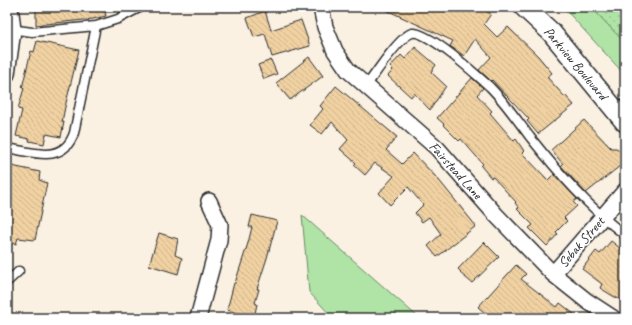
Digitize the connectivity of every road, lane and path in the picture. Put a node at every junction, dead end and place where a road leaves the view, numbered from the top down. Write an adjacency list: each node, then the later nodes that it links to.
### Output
1 (141, 7): 5 (lane)
2 (321, 7): 7 (street, Fairstead Lane)
3 (524, 7): 8 (street, Parkview Boulevard)
4 (10, 19): 5 (lane); 6 (street)
5 (96, 26): 9 (lane)
6 (7, 74)
7 (367, 85): 12 (lane); 15 (street, Fairstead Lane)
8 (625, 122)
9 (7, 148)
10 (625, 191): 12 (street, Sebak Street)
11 (209, 201): 17 (street)
12 (603, 217): 13 (lane); 15 (street, Sebak Street)
13 (625, 235)
14 (19, 271): 16 (lane)
15 (553, 274): 18 (street, Fairstead Lane)
16 (7, 282)
17 (198, 318)
18 (613, 318)

